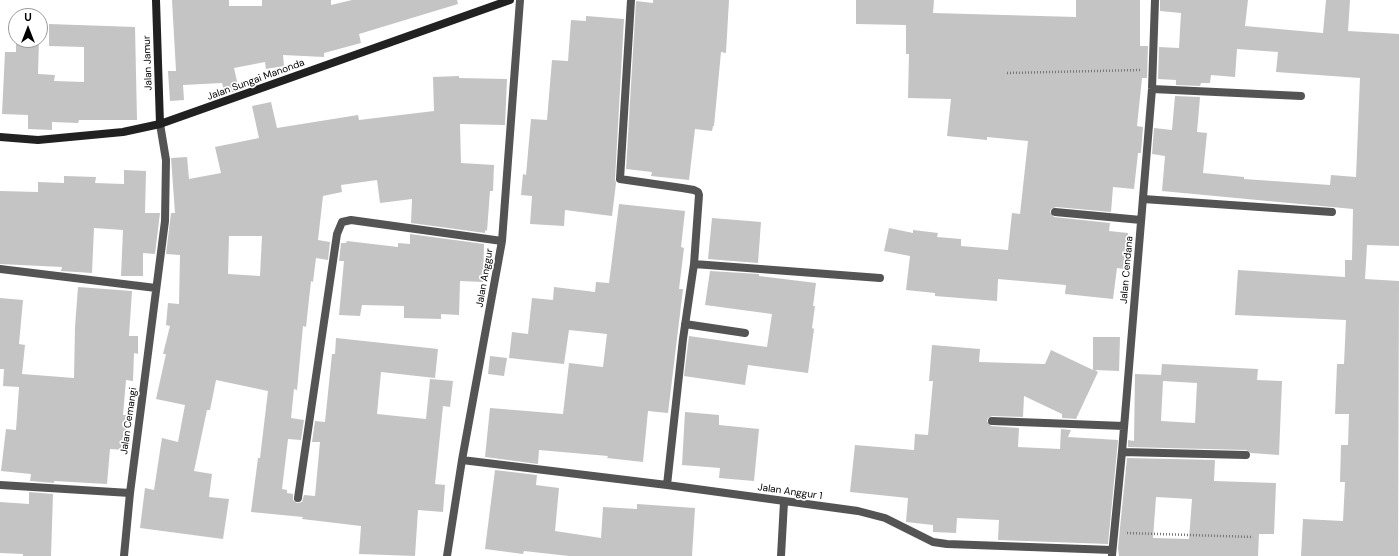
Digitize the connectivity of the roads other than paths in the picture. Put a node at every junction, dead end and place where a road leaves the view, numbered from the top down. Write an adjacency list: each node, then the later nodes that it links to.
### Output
1 (156, 0): 8 (street, Jalan Jamur)
2 (510, 0): 8 (street, Jalan Sungai Manonda)
3 (520, 0): 14 (street, Jalan Anggur)
4 (631, 0): 15 (street)
5 (1155, 0): 6 (street, Jalan Cendana)
6 (1152, 89): 7 (street); 10 (street, Jalan Cendana)
7 (1301, 96)
8 (160, 124): 9 (street, Jalan Sungai Manonda); 18 (street, Jalan Cemangi)
9 (0, 137)
10 (1143, 199): 12 (street); 13 (street, Jalan Cendana)
11 (1055, 212): 13 (street)
12 (1332, 212)
13 (1141, 220): 22 (street, Jalan Cendana)
14 (502, 241): 25 (street, Jalan Anggur); 29 (street)
15 (694, 264): 17 (street); 19 (street)
16 (0, 269): 18 (street)
17 (880, 278)
18 (156, 288): 28 (street, Jalan Cemangi)
19 (685, 324): 20 (street); 27 (street)
20 (745, 333)
21 (992, 421): 22 (street)
22 (1124, 426): 23 (street, Jalan Cendana)
23 (1122, 452): 24 (street); 31 (street, Jalan Cendana)
24 (1246, 455)
25 (462, 460): 27 (street, Jalan Anggur 1); 33 (street, Jalan Anggur)
26 (0, 485): 28 (street)
27 (667, 485): 30 (street, Jalan Anggur 1)
28 (130, 493): 32 (street, Jalan Cemangi)
29 (298, 498)
30 (784, 502): 31 (street, Jalan Anggur 1); 34 (street)
31 (1112, 553)
32 (124, 556)
33 (447, 556)
34 (781, 556)

